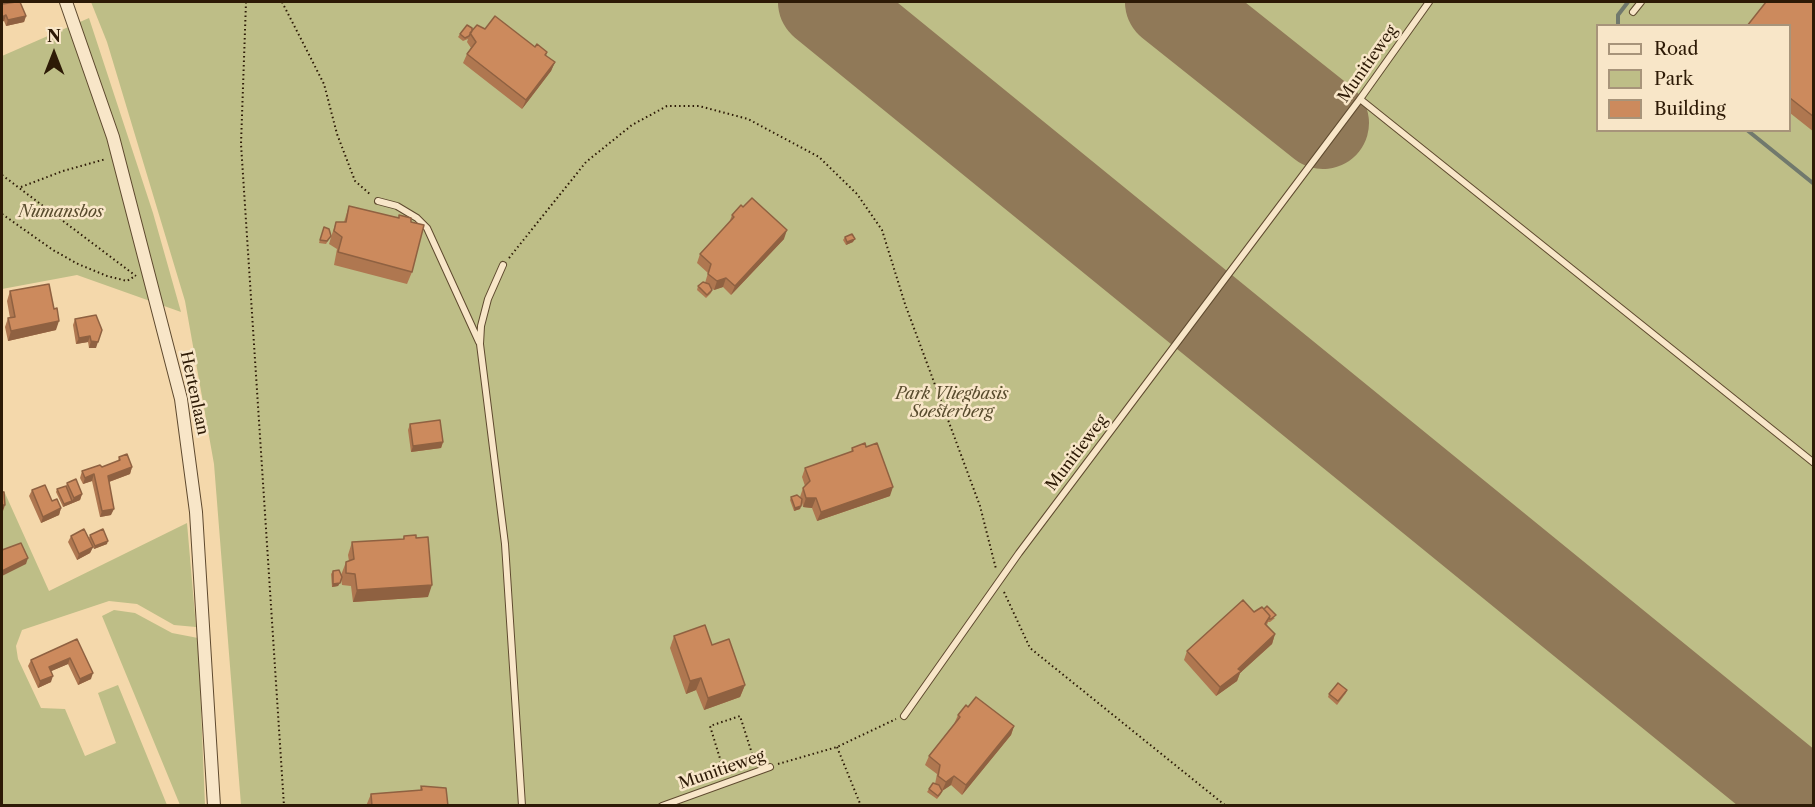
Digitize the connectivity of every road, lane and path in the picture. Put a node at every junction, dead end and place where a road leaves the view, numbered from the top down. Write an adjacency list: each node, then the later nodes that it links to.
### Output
1 (66, 2): 8 (street, Hertenlaan)
2 (246, 2): 25 (path)
3 (282, 2): 11 (path)
4 (1429, 2): 7 (lane, Munitieweg)
5 (1641, 2): 6 (lane)
6 (1633, 12)
7 (1360, 99): 17 (lane); 18 (lane, Munitieweg)
8 (117, 153): 10 (path); 15 (street, Hertenlaan)
9 (2, 175): 10 (path)
10 (21, 188): 14 (path)
11 (378, 201): 16 (lane)
12 (2, 214): 14 (path)
13 (503, 265): 16 (lane); 18 (path)
14 (136, 276): 15 (path)
15 (152, 288): 24 (street, Hertenlaan)
16 (480, 344): 26 (lane)
17 (1814, 463)
18 (999, 581): 19 (lane, Munitieweg); 29 (path)
19 (904, 716): 20 (path, Munitieweg)
20 (837, 747): 21 (path, Munitieweg); 28 (path)
21 (770, 767): 22 (lane, Munitieweg)
22 (757, 771): 23 (lane, Munitieweg); 23 (path)
23 (727, 782): 27 (lane, Munitieweg)
24 (214, 806)
25 (284, 806)
26 (522, 806)
27 (662, 806)
28 (861, 806)
29 (1226, 806)

